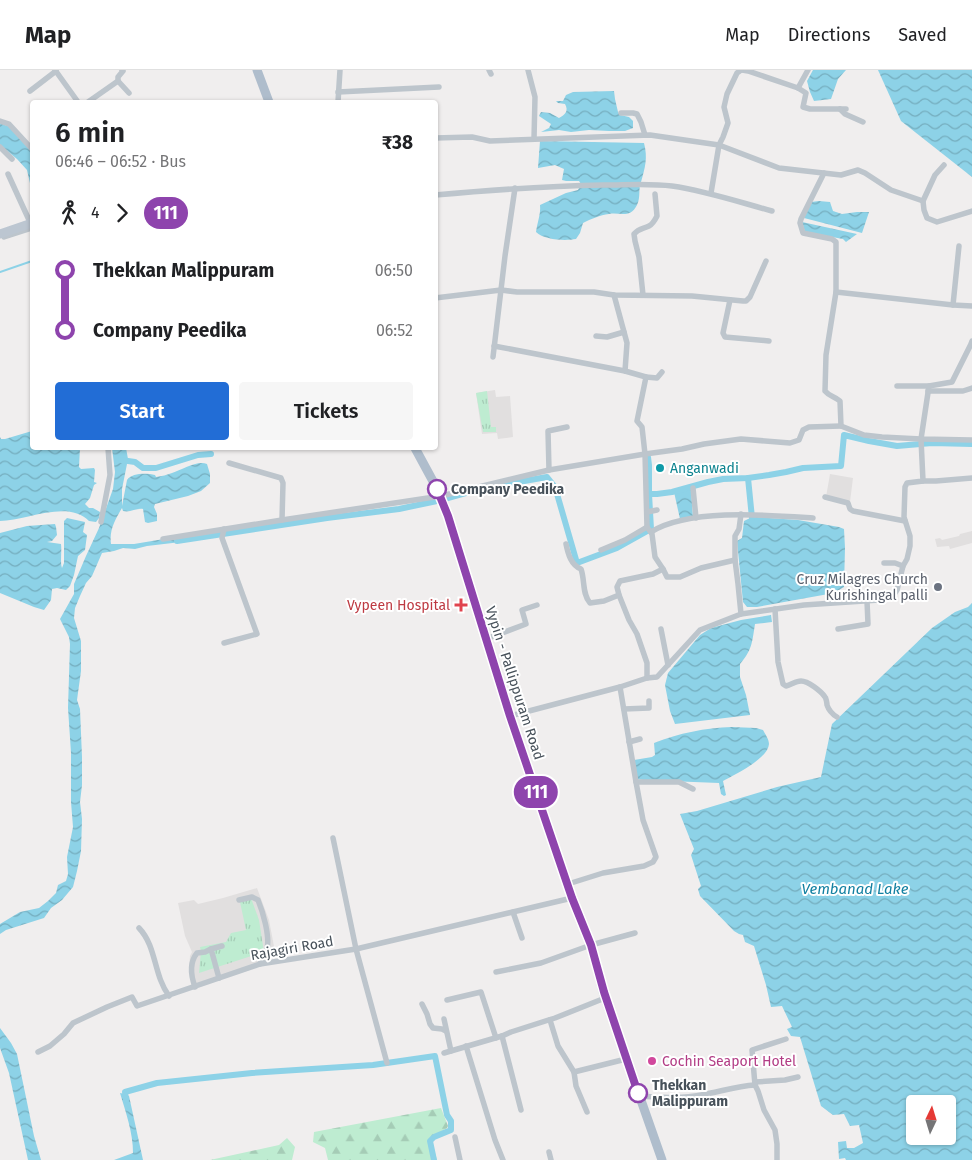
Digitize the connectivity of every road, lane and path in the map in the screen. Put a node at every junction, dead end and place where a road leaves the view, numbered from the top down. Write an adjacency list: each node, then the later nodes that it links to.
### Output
1 (55, 70): 11 (street); 14 (street)
2 (122, 70): 8 (street)
3 (257, 70): 16 (main road)
4 (340, 70): 12 (street)
5 (528, 70): 23 (street)
6 (741, 70): 10 (street); 24 (street)
7 (808, 70): 10 (street)
8 (118, 81): 13 (street); 15 (street)
9 (440, 87): 12 (street)
10 (798, 88): 20 (street)
11 (30, 91)
12 (338, 92): 17 (street)
13 (129, 93)
14 (77, 100)
15 (91, 100)
16 (268, 100)
17 (338, 100)
18 (621, 113): 21 (street)
19 (0, 121): 26 (street)
20 (863, 122)
21 (645, 135): 23 (street); 24 (street)
22 (438, 138): 23 (street)
23 (534, 139)
24 (719, 145): 29 (street); 32 (street)
25 (0, 147): 27 (street)
26 (30, 147)
27 (12, 159)
28 (944, 165): 35 (street)
29 (824, 173): 35 (street); 46 (street)
30 (8, 174): 38 (street)
31 (516, 188): 32 (street); 34 (street); 45 (street)
32 (711, 193): 36 (street)
33 (655, 194): 48 (street)
34 (438, 196)
35 (923, 201): 37 (street)
36 (772, 211)
37 (972, 211)
38 (30, 219)
39 (30, 221): 40 (main road)
40 (1, 229)
41 (30, 229): 42 (street)
42 (0, 238)
43 (959, 246): 51 (street)
44 (766, 261): 50 (street)
45 (501, 290): 47 (street); 49 (street); 57 (street)
46 (836, 292): 51 (street); 65 (street)
47 (614, 295): 48 (street); 53 (street)
48 (643, 295): 50 (street)
49 (438, 298)
50 (730, 300): 55 (street)
51 (953, 305): 52 (street)
52 (972, 306)
53 (624, 332): 54 (street); 59 (street)
54 (596, 336)
55 (769, 341)
56 (972, 343): 63 (street)
57 (494, 346): 58 (street); 59 (street)
58 (493, 357)
59 (625, 371): 61 (street)
60 (662, 372): 61 (street)
61 (646, 377): 71 (street)
62 (897, 386): 63 (street)
63 (928, 388): 64 (street); 68 (street)
64 (972, 388)
65 (841, 426): 68 (street); 71 (street)
66 (567, 427): 73 (street)
67 (972, 440): 68 (street)
68 (921, 442): 75 (street)
69 (108, 450): 85 (street)
70 (416, 450): 78 (main road, Vypin - Pallippuram Road)
71 (645, 454): 73 (street); 80 (street)
72 (228, 463): 84 (street)
73 (549, 470): 78 (street)
74 (972, 478): 75 (street)
75 (923, 481): 86 (street)
76 (693, 488): 82 (street)
77 (825, 497): 86 (street)
78 (442, 499): 84 (street); 103 (main road, Vypin - Pallippuram Road)
79 (656, 510): 80 (street)
80 (647, 512): 88 (street)
81 (746, 515): 82 (street); 83 (street); 92 (street)
82 (696, 518): 88 (street)
83 (813, 518)
84 (282, 520): 87 (street)
85 (101, 522)
86 (905, 522): 94 (street)
87 (224, 529): 89 (street); 104 (street)
88 (649, 530): 91 (street); 95 (street)
89 (163, 540)
90 (566, 544): 96 (street)
91 (602, 550)
92 (734, 560): 95 (street); 100 (street)
93 (884, 563): 94 (street)
94 (903, 566): 97 (street)
95 (662, 569): 96 (street)
96 (619, 595): 106 (street)
97 (867, 601): 99 (street); 102 (street)
98 (537, 605): 103 (street)
99 (775, 609): 100 (street); 111 (street)
100 (741, 614): 105 (street)
101 (661, 629): 105 (street)
102 (838, 630)
103 (486, 639): 110 (main road, Vypin - Pallippuram Road)
104 (224, 643)
105 (668, 665): 106 (street)
106 (647, 678): 107 (street)
107 (620, 687): 109 (street); 110 (street)
108 (648, 701): 109 (street)
109 (624, 709): 113 (street)
110 (510, 716): 117 (main road, Vypin - Pallippuram Road)
111 (837, 717)
112 (640, 739): 113 (street)
113 (629, 742): 114 (street)
114 (636, 782): 115 (street); 117 (street)
115 (693, 789)
116 (332, 838): 127 (street)
117 (568, 884): 118 (main road, Vypin - Pallippuram Road)
118 (572, 898): 120 (street, Rajagiri Road); 124 (main road, Vypin - Pallippuram Road)
119 (239, 900): 128 (street)
120 (513, 912): 123 (street); 127 (street, Rajagiri Road)
121 (140, 928): 132 (street)
122 (635, 933): 124 (street)
123 (522, 938)
124 (591, 945): 129 (street); 133 (main road, Vypin - Pallippuram Road)
125 (222, 946): 126 (street)
126 (211, 949): 130 (street); 131 (street)
127 (356, 949): 128 (street, Rajagiri Road); 146 (street)
128 (260, 964): 130 (street, Rajagiri Road)
129 (496, 972)
130 (219, 978): 131 (street, Rajagiri Road)
131 (195, 987): 132 (street, Rajagiri Road)
132 (169, 996): 143 (street, Rajagiri Road)
133 (606, 998): 137 (street); 145 (main road, Vypin - Pallippuram Road)
134 (447, 1000): 139 (street)
135 (422, 1004): 138 (street)
136 (444, 1019): 138 (street)
137 (550, 1020): 139 (street); 147 (street)
138 (446, 1031): 142 (street)
139 (499, 1037): 141 (street); 151 (street)
140 (786, 1039): 149 (street)
141 (466, 1046): 142 (street); 156 (street)
142 (451, 1051): 144 (street)
143 (38, 1052)
144 (444, 1053)
145 (626, 1059): 147 (street); 150 (main road, Vypin - Pallippuram Road)
146 (387, 1063)
147 (574, 1072): 152 (street)
148 (798, 1077): 149 (street)
149 (755, 1083): 150 (street); 159 (street)
150 (639, 1096): 158 (main road, Vypin - Pallippuram Road)
151 (521, 1110)
152 (587, 1112)
153 (455, 1137): 155 (street)
154 (549, 1152): 157 (street)
155 (460, 1160)
156 (503, 1160)
157 (551, 1160)
158 (662, 1160)
159 (777, 1160)

